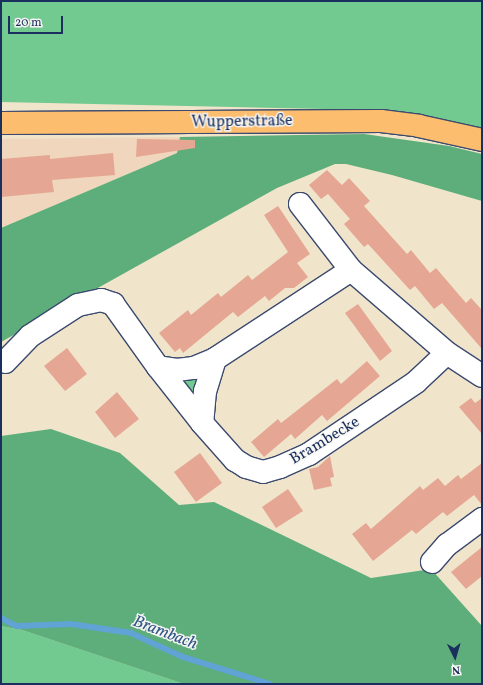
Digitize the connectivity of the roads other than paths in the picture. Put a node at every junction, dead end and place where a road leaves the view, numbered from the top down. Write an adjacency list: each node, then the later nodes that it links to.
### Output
1 (1, 123): 2 (main road, Wupperstraße)
2 (482, 140)
3 (300, 204): 4 (street)
4 (351, 270): 5 (street); 6 (street)
5 (447, 353): 9 (street); 10 (street, Brambecke)
6 (215, 359): 8 (street); 10 (street)
7 (5, 362): 8 (street, Brambecke)
8 (158, 367): 10 (street, Brambecke)
9 (482, 376)
10 (202, 423)
11 (482, 519): 12 (street)
12 (432, 562)

